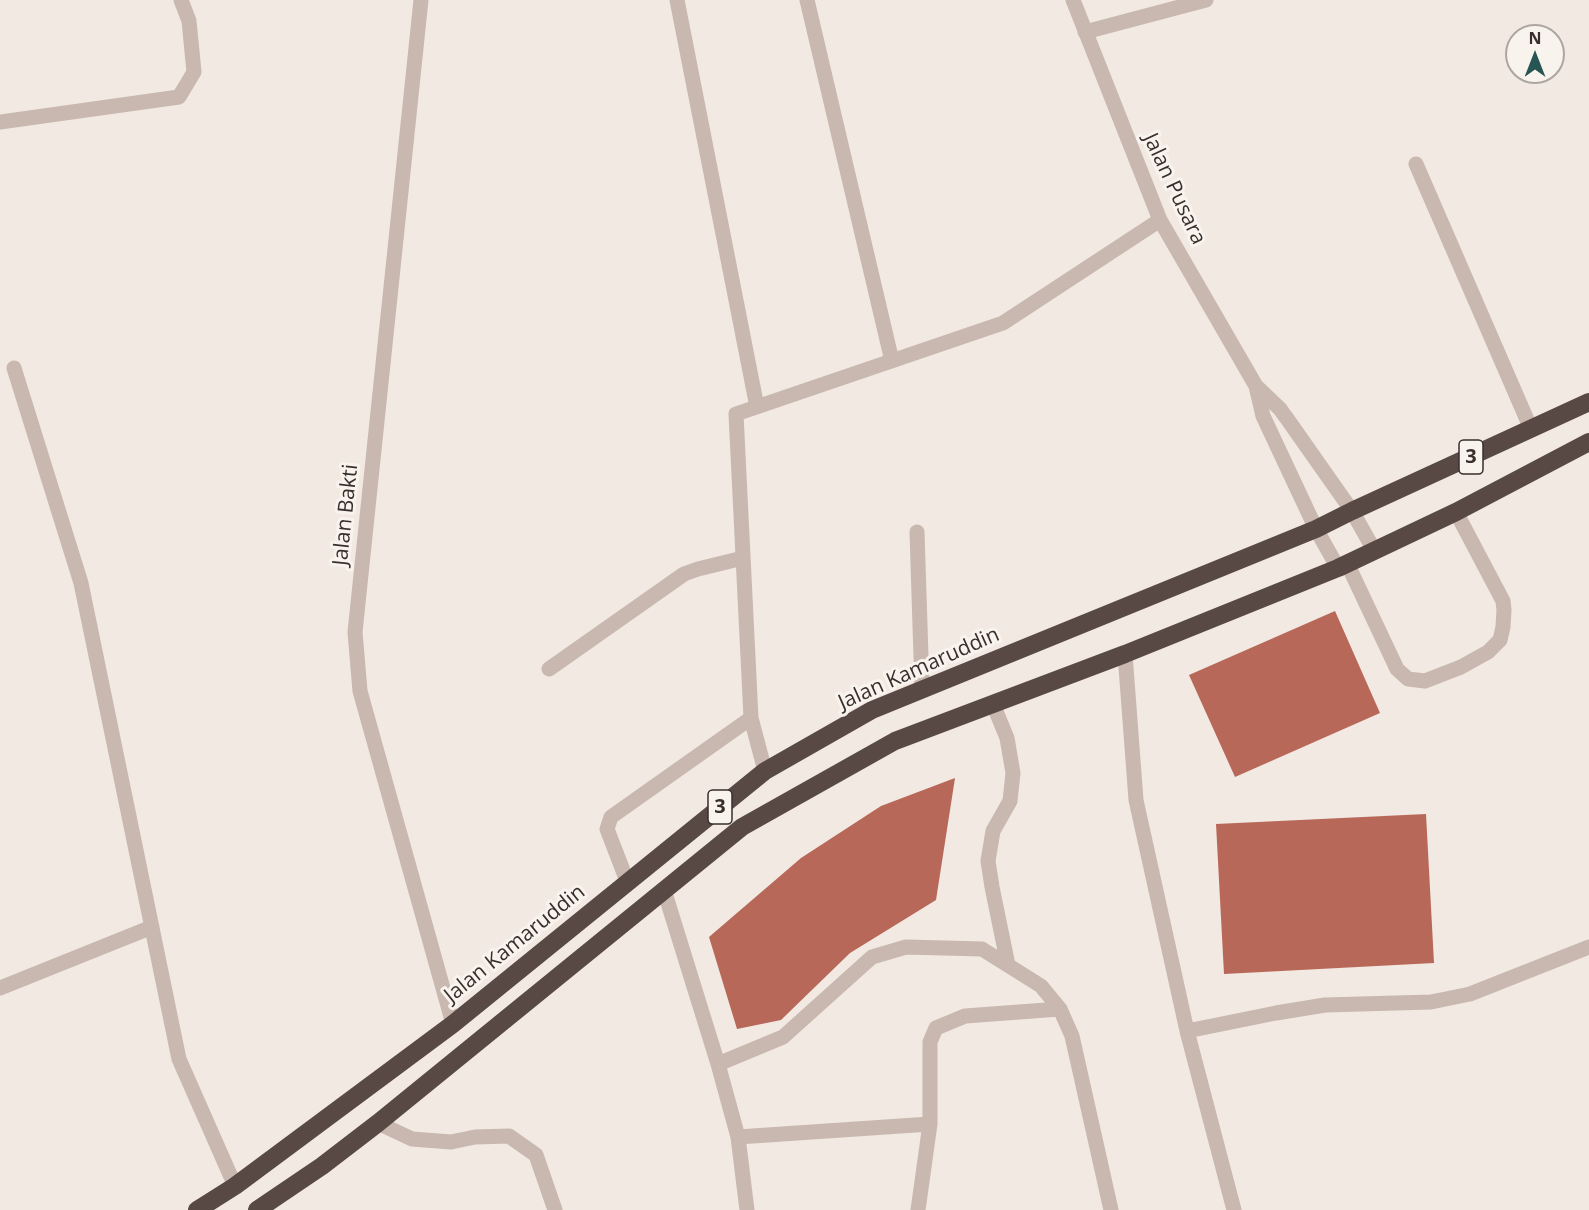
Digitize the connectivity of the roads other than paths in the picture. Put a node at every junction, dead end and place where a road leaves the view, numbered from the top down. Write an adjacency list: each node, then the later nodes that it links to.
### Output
1 (181, 0): 8 (street)
2 (421, 0): 38 (street, Jalan Bakti)
3 (677, 0): 15 (street)
4 (807, 0): 11 (street)
5 (1072, 0): 7 (street, Jalan Pusara)
6 (1206, 0): 7 (street)
7 (1085, 32): 10 (street, Jalan Pusara)
8 (0, 122)
9 (1416, 164): 16 (street)
10 (1160, 220): 11 (street); 13 (street, Jalan Pusara)
11 (892, 361): 15 (street)
12 (14, 368): 33 (street)
13 (1256, 386): 18 (street, Jalan Pusara); 20 (street, Jalan Pusara)
14 (1589, 402): 16 (highway, Jalan Kamaruddin / 3)
15 (758, 407): 23 (street)
16 (1531, 429): 18 (highway, Jalan Kamaruddin / 3)
17 (1589, 442): 19 (highway, 3)
18 (1352, 511): 20 (highway, Jalan Kamaruddin / 3); 22 (street, Jalan Pusara)
19 (1456, 512): 22 (highway, 3); 24 (street, Jalan Pusara)
20 (1316, 529): 24 (street, Jalan Pusara); 27 (highway, Jalan Kamaruddin / 3)
21 (917, 532): 27 (street)
22 (1374, 550): 24 (highway, 3)
23 (743, 558): 26 (street); 29 (street)
24 (1343, 565): 25 (highway, 3)
25 (1125, 654): 28 (highway, 3); 39 (street)
26 (549, 669)
27 (922, 688): 30 (highway, Jalan Kamaruddin / 3)
28 (993, 704): 32 (highway, 3); 35 (street)
29 (751, 718): 30 (street); 31 (street)
30 (765, 771): 31 (highway, Jalan Kamaruddin / 3)
31 (627, 881): 38 (highway, Jalan Kamaruddin / 3)
32 (664, 890): 40 (street); 41 (highway, 3)
33 (152, 927): 36 (street); 44 (street)
34 (1588, 949): 39 (street)
35 (1008, 965): 37 (street); 40 (street)
36 (0, 988)
37 (1060, 1009): 42 (street); 50 (street)
38 (453, 1024): 44 (highway, Jalan Kamaruddin / 3)
39 (1187, 1031): 51 (street)
40 (718, 1064): 43 (street)
41 (378, 1123): 46 (highway, 3); 47 (street)
42 (930, 1124): 43 (street); 49 (street)
43 (738, 1137): 48 (street)
44 (235, 1186): 45 (highway, Jalan Kamaruddin / 3)
45 (197, 1210)
46 (257, 1210)
47 (555, 1210)
48 (747, 1210)
49 (918, 1210)
50 (1111, 1210)
51 (1234, 1210)

